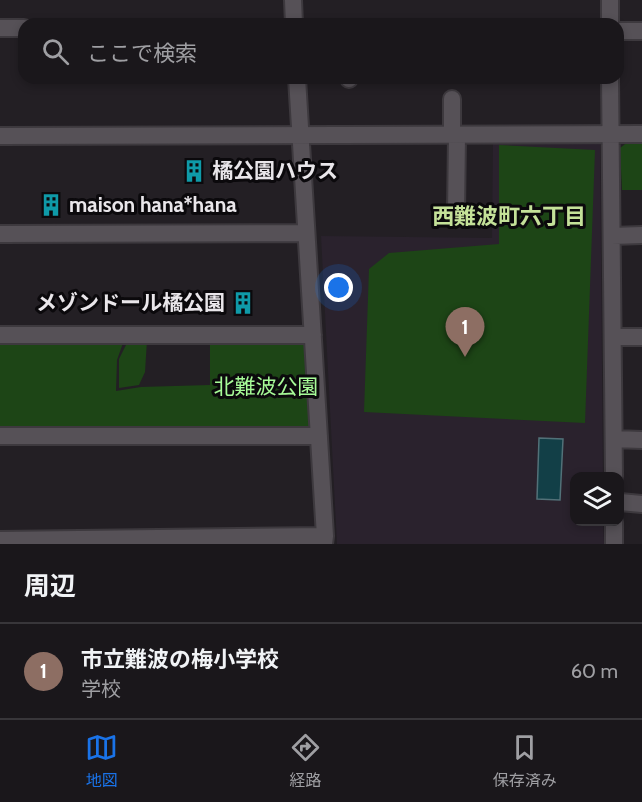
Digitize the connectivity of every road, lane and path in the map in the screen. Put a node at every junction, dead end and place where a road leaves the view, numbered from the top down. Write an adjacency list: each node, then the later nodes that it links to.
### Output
1 (293, 0): 3 (street)
2 (610, 0): 4 (street)
3 (294, 18)
4 (610, 18)
5 (0, 28): 6 (street)
6 (18, 28)
7 (624, 31): 8 (street)
8 (642, 31)
9 (297, 84): 14 (street)
10 (610, 84): 12 (street)
11 (452, 99): 15 (street)
12 (610, 134): 13 (street); 15 (street); 21 (street)
13 (642, 134)
14 (300, 135): 15 (street); 16 (street); 18 (street)
15 (454, 135): 17 (street)
16 (0, 136)
17 (456, 213)
18 (306, 233): 19 (street); 23 (street)
19 (0, 234)
20 (642, 235): 21 (street)
21 (612, 236): 25 (street)
22 (0, 335): 23 (street)
23 (313, 335): 27 (street)
24 (642, 337): 25 (street)
25 (613, 338): 28 (street)
26 (0, 436): 27 (street)
27 (319, 436): 35 (street)
28 (614, 439): 29 (street); 30 (street)
29 (642, 440)
30 (614, 472)
31 (624, 502): 32 (street)
32 (642, 504)
33 (614, 526): 36 (street)
34 (0, 540): 35 (street)
35 (325, 540)
36 (614, 544)

